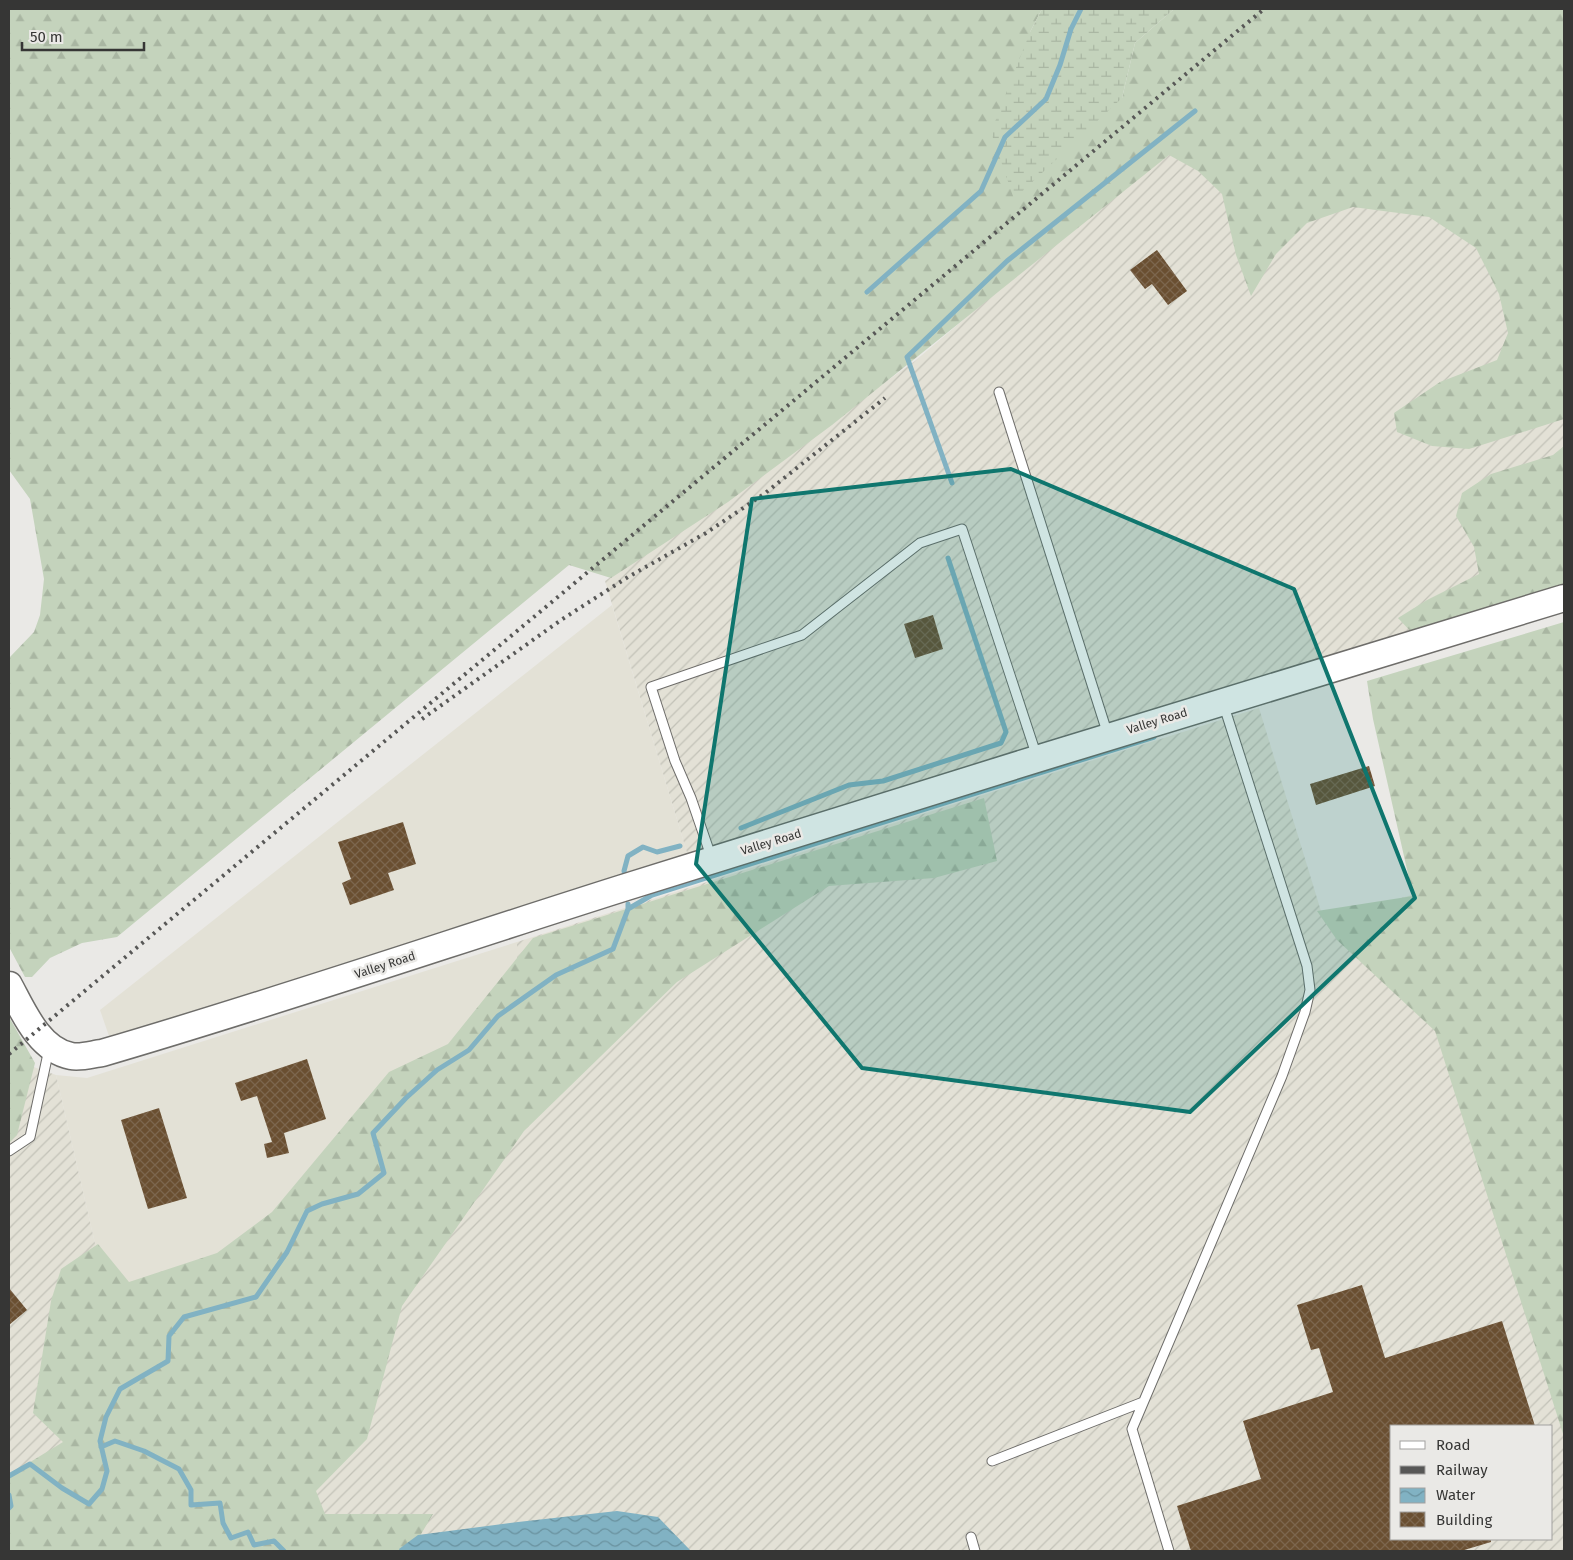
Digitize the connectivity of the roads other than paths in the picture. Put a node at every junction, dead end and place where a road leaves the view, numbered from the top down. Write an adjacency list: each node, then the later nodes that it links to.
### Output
1 (999, 392): 4 (lane)
2 (1564, 598): 3 (street, Valley Road)
3 (1222, 701): 4 (street, Valley Road); 10 (lane)
4 (1108, 736): 5 (street, Valley Road)
5 (1038, 758): 6 (street, Valley Road); 6 (lane)
6 (712, 860): 8 (street, Valley Road)
7 (9, 985): 8 (street, Valley Road)
8 (50, 1046): 9 (lane)
9 (9, 1151)
10 (1143, 1402): 11 (lane); 14 (lane)
11 (992, 1461)
12 (971, 1537): 13 (lane)
13 (976, 1551)
14 (1170, 1551)

